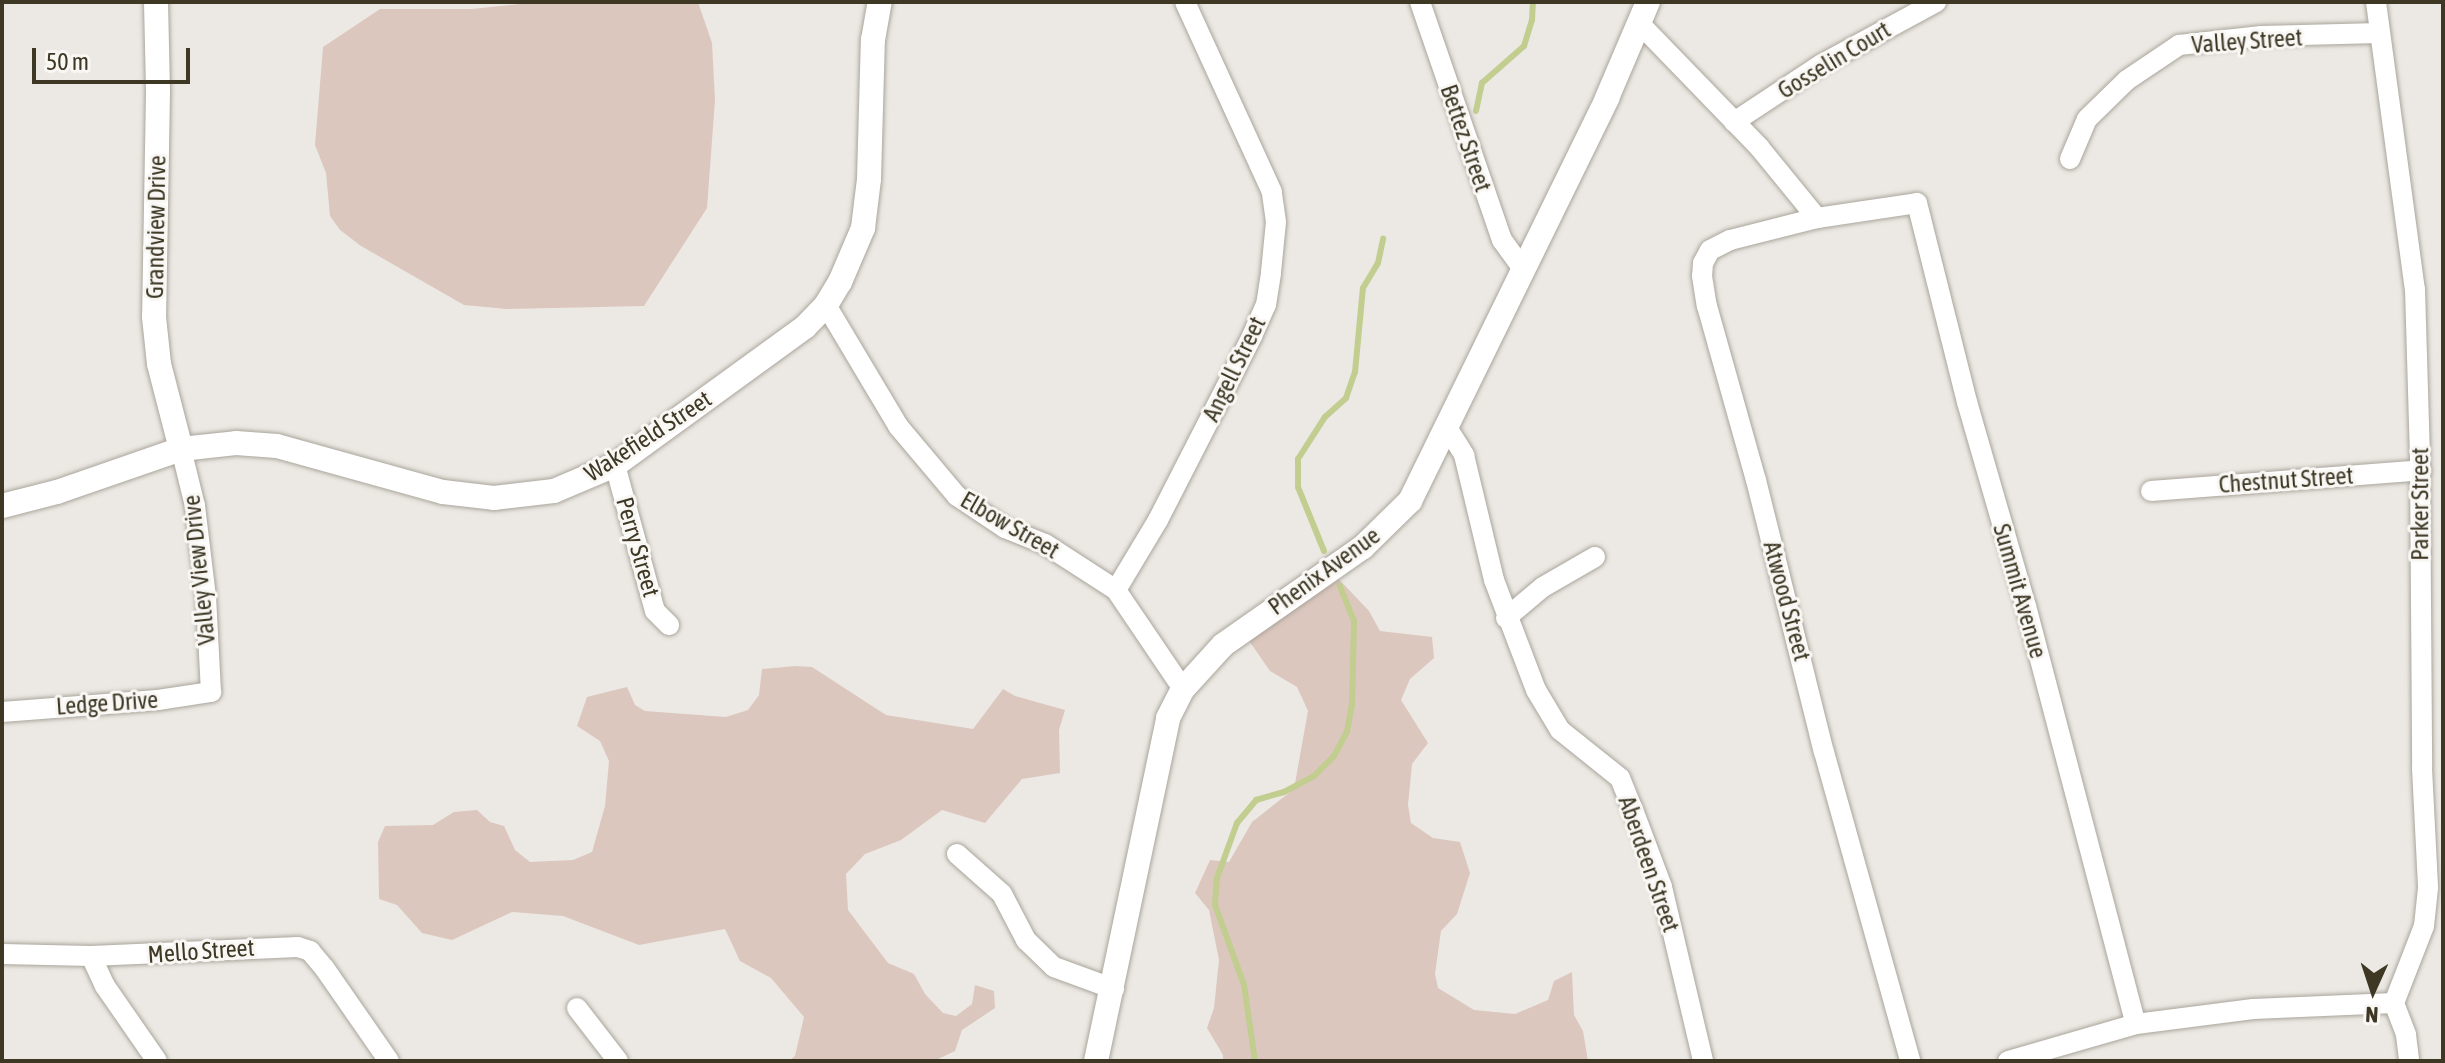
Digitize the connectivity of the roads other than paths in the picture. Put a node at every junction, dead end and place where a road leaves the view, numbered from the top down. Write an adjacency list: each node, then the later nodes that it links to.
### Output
1 (156, 2): 15 (street, Grandview Drive)
2 (880, 2): 13 (street, Wakefield Street)
3 (1185, 2): 21 (street, Angell Street)
4 (1420, 2): 12 (street, Bettez Street)
5 (1936, 2): 9 (street, Gosselin Court)
6 (2376, 2): 8 (street, Parker Street)
7 (1644, 13): 9 (street); 12 (street, Phenix Avenue)
8 (2380, 33): 10 (street, Valley Street); 17 (street, Parker Street)
9 (1734, 122): 11 (street)
10 (2070, 159)
11 (1817, 218): 33 (street, Summit Avenue); 39 (street, Atwood Street)
12 (1522, 268): 14 (street, Phenix Avenue)
13 (826, 305): 16 (street, Wakefield Street); 21 (street, Elbow Street)
14 (1448, 429): 22 (street, Aberdeen Street); 24 (street, Phenix Avenue)
15 (181, 449): 16 (street, Wakefield Street); 19 (street, Wakefield Street); 25 (street, Valley View Drive)
16 (615, 465): 23 (street, Perry Street)
17 (2421, 470): 18 (street, Chestnut Street); 31 (street, Parker Street)
18 (2151, 491)
19 (2, 506)
20 (1595, 557): 22 (street)
21 (1116, 590): 24 (street, Elbow Street)
22 (1506, 618): 38 (street, Aberdeen Street)
23 (669, 625)
24 (1183, 689): 30 (street, Phenix Avenue)
25 (211, 692): 26 (street, Ledge Drive)
26 (2, 712)
27 (957, 854): 30 (street)
28 (2, 954): 29 (street, Mello Street)
29 (91, 956): 34 (street); 35 (street, Mello Street)
30 (1114, 989): 37 (street, Phenix Avenue)
31 (2394, 1003): 33 (street); 41 (street)
32 (577, 1008): 36 (street)
33 (2136, 1024): 40 (street)
34 (157, 1061)
35 (389, 1061)
36 (618, 1061)
37 (1096, 1061)
38 (1703, 1061)
39 (1910, 1061)
40 (2008, 1061)
41 (2409, 1061)

